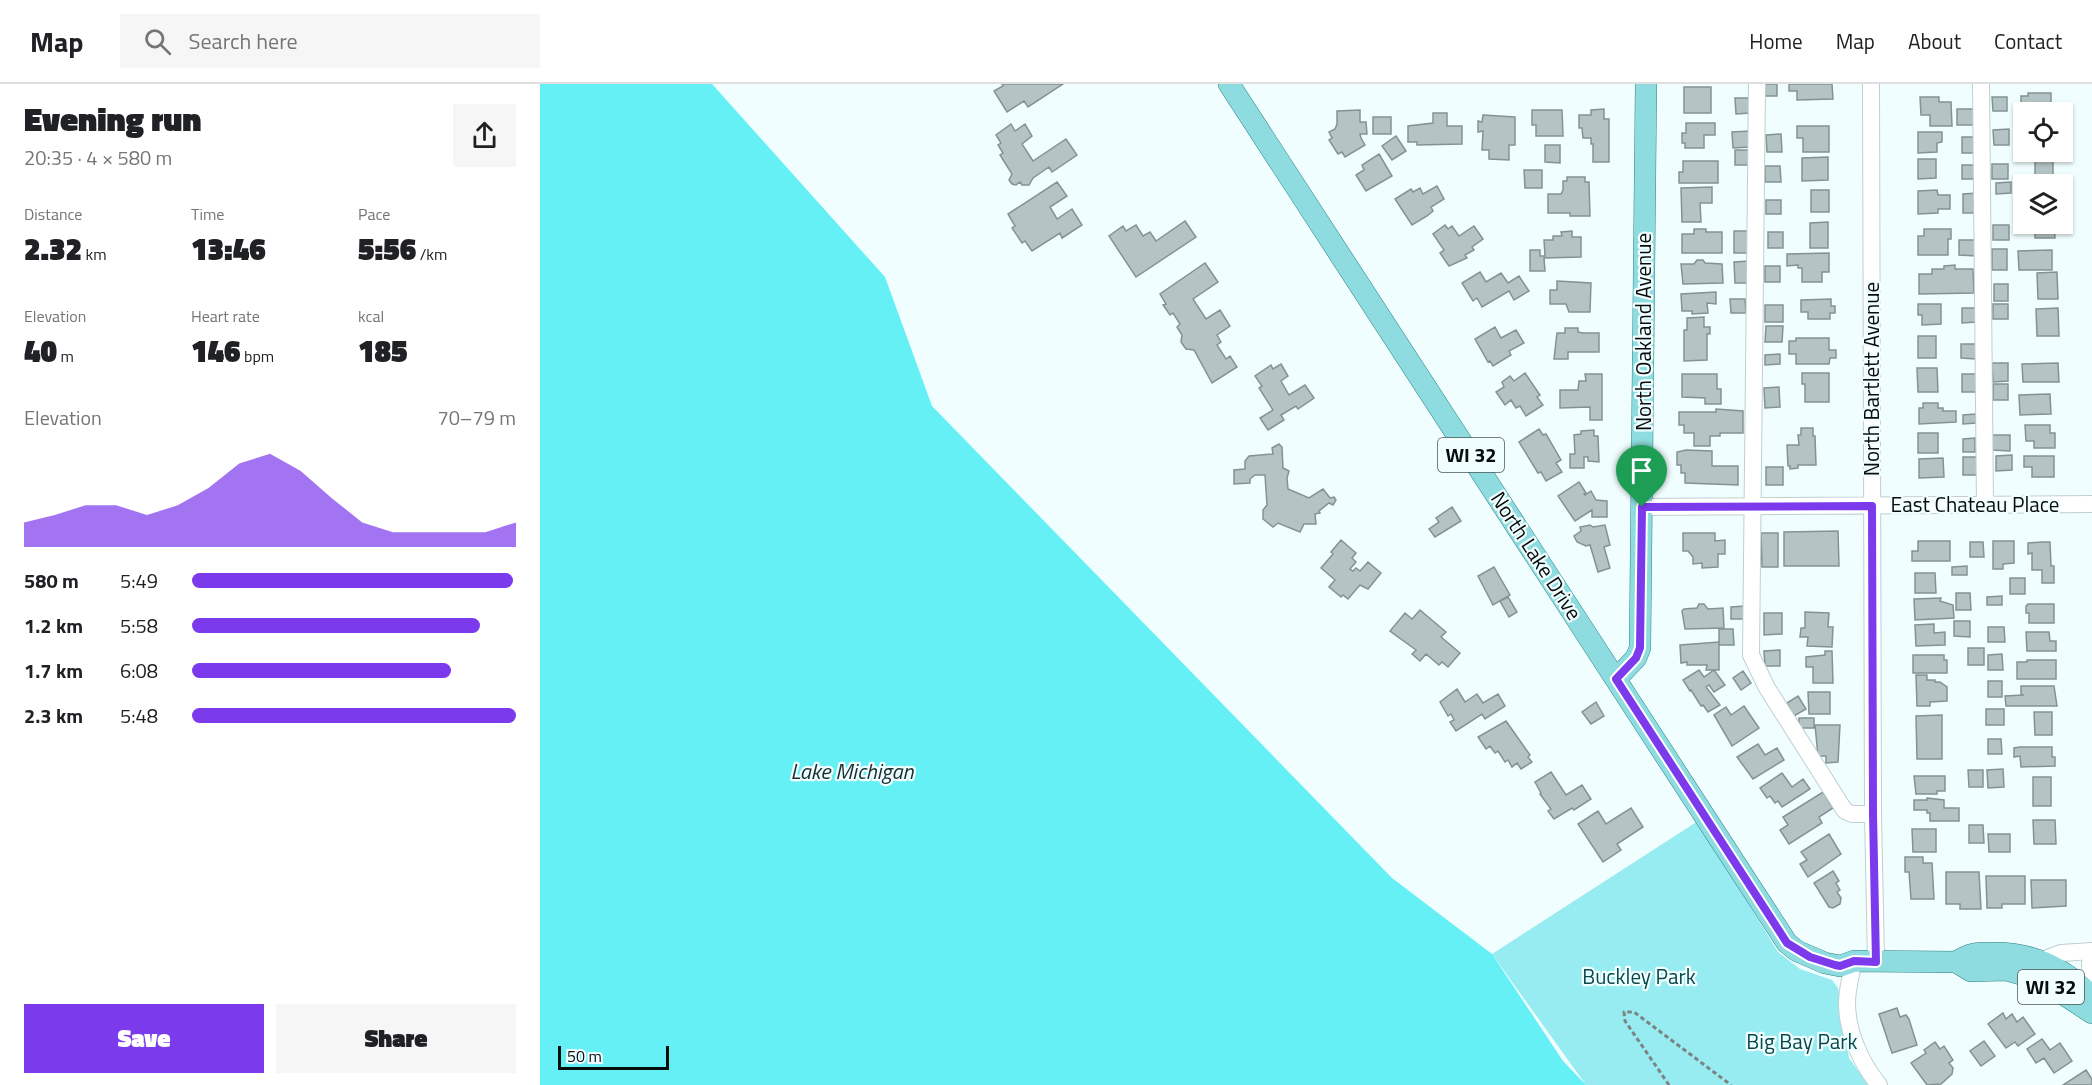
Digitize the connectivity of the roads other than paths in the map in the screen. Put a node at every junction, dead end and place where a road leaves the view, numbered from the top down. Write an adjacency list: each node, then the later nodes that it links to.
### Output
1 (1229, 84): 11 (main road, North Lake Drive / WI 32)
2 (1646, 84): 10 (main road, North Oakland Avenue)
3 (1757, 84): 8 (street)
4 (1871, 84): 9 (street, North Bartlett Avenue)
5 (1981, 84): 7 (street)
6 (2092, 504): 7 (street, East Chateau Place)
7 (1985, 505): 9 (street, East Chateau Place)
8 (1754, 506): 9 (street, East Chateau Place); 10 (street, East Chateau Place); 12 (street)
9 (1872, 506): 12 (street, North Bartlett Avenue)
10 (1642, 507): 11 (main road, North Oakland Avenue)
11 (1616, 679): 15 (main road, North Lake Drive / WI 32)
12 (1873, 814): 18 (street, North Bartlett Avenue)
13 (2092, 951): 17 (street)
14 (2092, 960): 19 (street)
15 (1854, 961): 18 (main road, WI 32); 20 (street)
16 (2009, 961): 17 (main road, WI 32); 18 (main road, WI 32); 19 (main road, WI 32)
17 (2040, 961): 19 (main road, WI 32)
18 (1876, 962)
19 (2092, 1003)
20 (1879, 1085)

